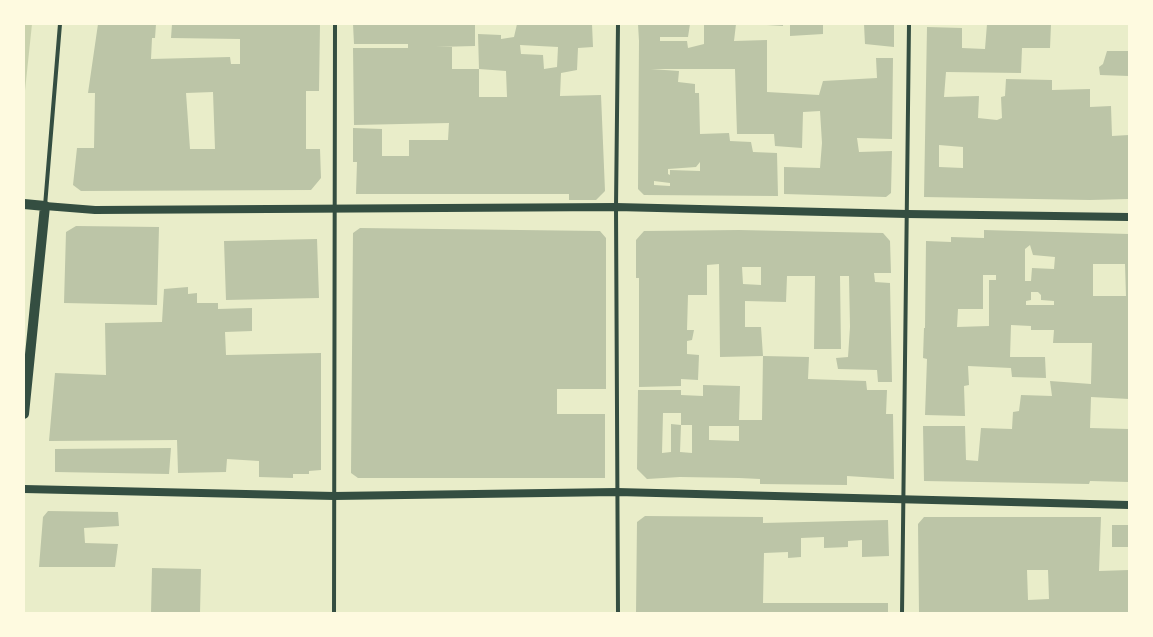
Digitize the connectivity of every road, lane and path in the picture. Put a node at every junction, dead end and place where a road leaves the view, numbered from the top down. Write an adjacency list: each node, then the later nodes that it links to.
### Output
1 (60, 24): 6 (street)
2 (335, 24): 8 (street)
3 (618, 24): 7 (street)
4 (909, 24): 9 (street)
5 (24, 204): 6 (main road)
6 (45, 206): 8 (main road); 11 (main road)
7 (616, 207): 8 (main road); 9 (main road); 13 (street)
8 (334, 208): 14 (street)
9 (906, 214): 10 (main road); 15 (street)
10 (1129, 217)
11 (24, 414)
12 (24, 489): 14 (main road)
13 (617, 492): 14 (main road); 15 (main road); 18 (street)
14 (334, 496): 17 (street)
15 (903, 500): 16 (main road); 19 (street)
16 (1129, 505)
17 (334, 613)
18 (618, 613)
19 (902, 613)

